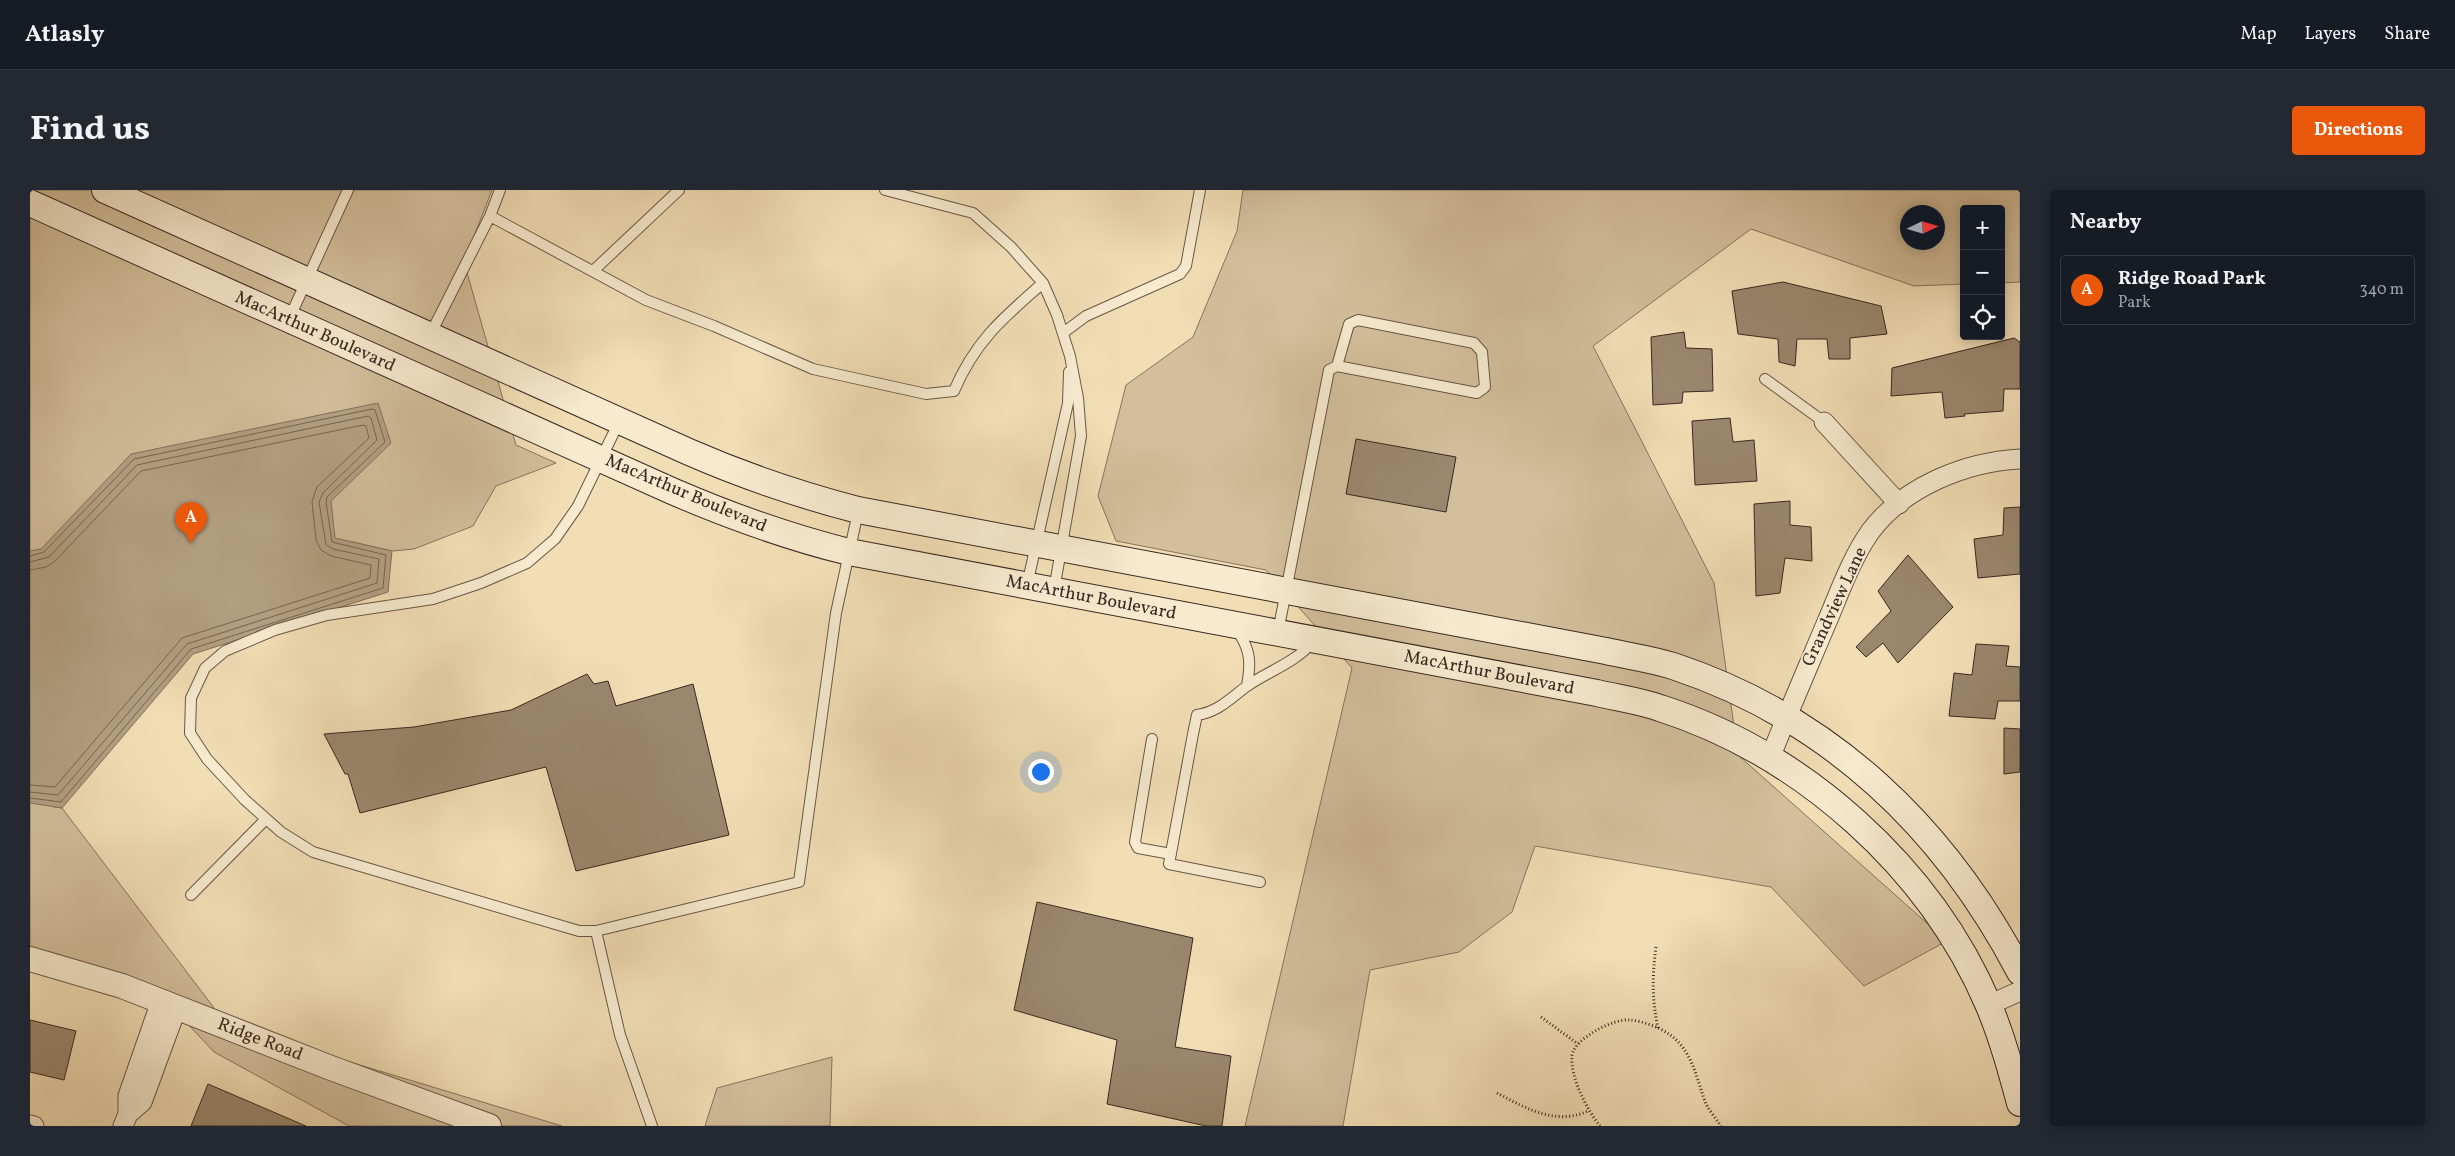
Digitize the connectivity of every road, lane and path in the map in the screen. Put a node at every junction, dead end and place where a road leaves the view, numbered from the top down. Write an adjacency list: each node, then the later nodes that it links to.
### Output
1 (105, 190): 10 (main road)
2 (348, 190): 10 (lane)
3 (500, 190): 8 (lane)
4 (679, 190): 9 (lane)
5 (885, 190): 11 (lane)
6 (1200, 190): 13 (lane)
7 (30, 204): 12 (main road, MacArthur Boulevard)
8 (490, 216): 9 (lane); 14 (lane)
9 (593, 271): 11 (lane)
10 (306, 281): 12 (lane); 14 (main road)
11 (1043, 283): 13 (lane)
12 (288, 320): 17 (main road, MacArthur Boulevard)
13 (1063, 333): 15 (lane)
14 (430, 336): 17 (main road); 19 (main road)
15 (1070, 356): 25 (lane); 25 (lane)
16 (1337, 366): 16 (lane); 29 (lane)
17 (412, 375): 21 (main road, MacArthur Boulevard)
18 (1765, 379): 20 (lane)
19 (619, 421): 21 (lane); 24 (main road)
20 (1824, 422): 23 (street)
21 (602, 458): 26 (main road, MacArthur Boulevard); 37 (lane)
22 (2020, 459): 23 (street, Grandview Lane)
23 (1899, 504): 34 (street, Grandview Lane)
24 (858, 510): 25 (main road); 26 (lane)
25 (1049, 546): 27 (lane); 28 (lane); 29 (main road)
26 (849, 552): 27 (main road, MacArthur Boulevard); 41 (lane)
27 (1027, 586): 28 (main road, MacArthur Boulevard)
28 (1054, 590): 30 (main road, MacArthur Boulevard)
29 (1285, 591): 31 (lane); 34 (main road)
30 (1234, 625): 31 (main road, MacArthur Boulevard); 33 (lane)
31 (1277, 633): 32 (main road, MacArthur Boulevard)
32 (1314, 640): 33 (lane); 36 (main road, MacArthur Boulevard)
33 (1247, 686): 38 (lane)
34 (1787, 717): 36 (street, Grandview Lane); 44 (main road)
35 (1152, 739): 38 (lane)
36 (1770, 758): 47 (main road, MacArthur Boulevard)
37 (266, 819): 40 (lane); 41 (lane)
38 (1171, 854): 39 (lane)
39 (1260, 882)
40 (191, 895)
41 (596, 931): 58 (lane)
42 (1656, 947): 49 (path)
43 (30, 958): 46 (street, Ridge Road)
44 (2020, 972)
45 (2020, 991): 47 (street)
46 (169, 1004): 54 (street); 57 (street, Ridge Road)
47 (1989, 1005): 52 (main road, MacArthur Boulevard)
48 (1541, 1018): 50 (path)
49 (1658, 1029): 50 (path); 60 (path)
50 (1578, 1044): 53 (path)
51 (1497, 1093): 53 (path)
52 (2020, 1103)
53 (1588, 1111): 59 (path)
54 (125, 1120)
55 (30, 1125): 56 (street)
56 (34, 1126)
57 (489, 1126)
58 (652, 1126)
59 (1600, 1126)
60 (1721, 1126)

